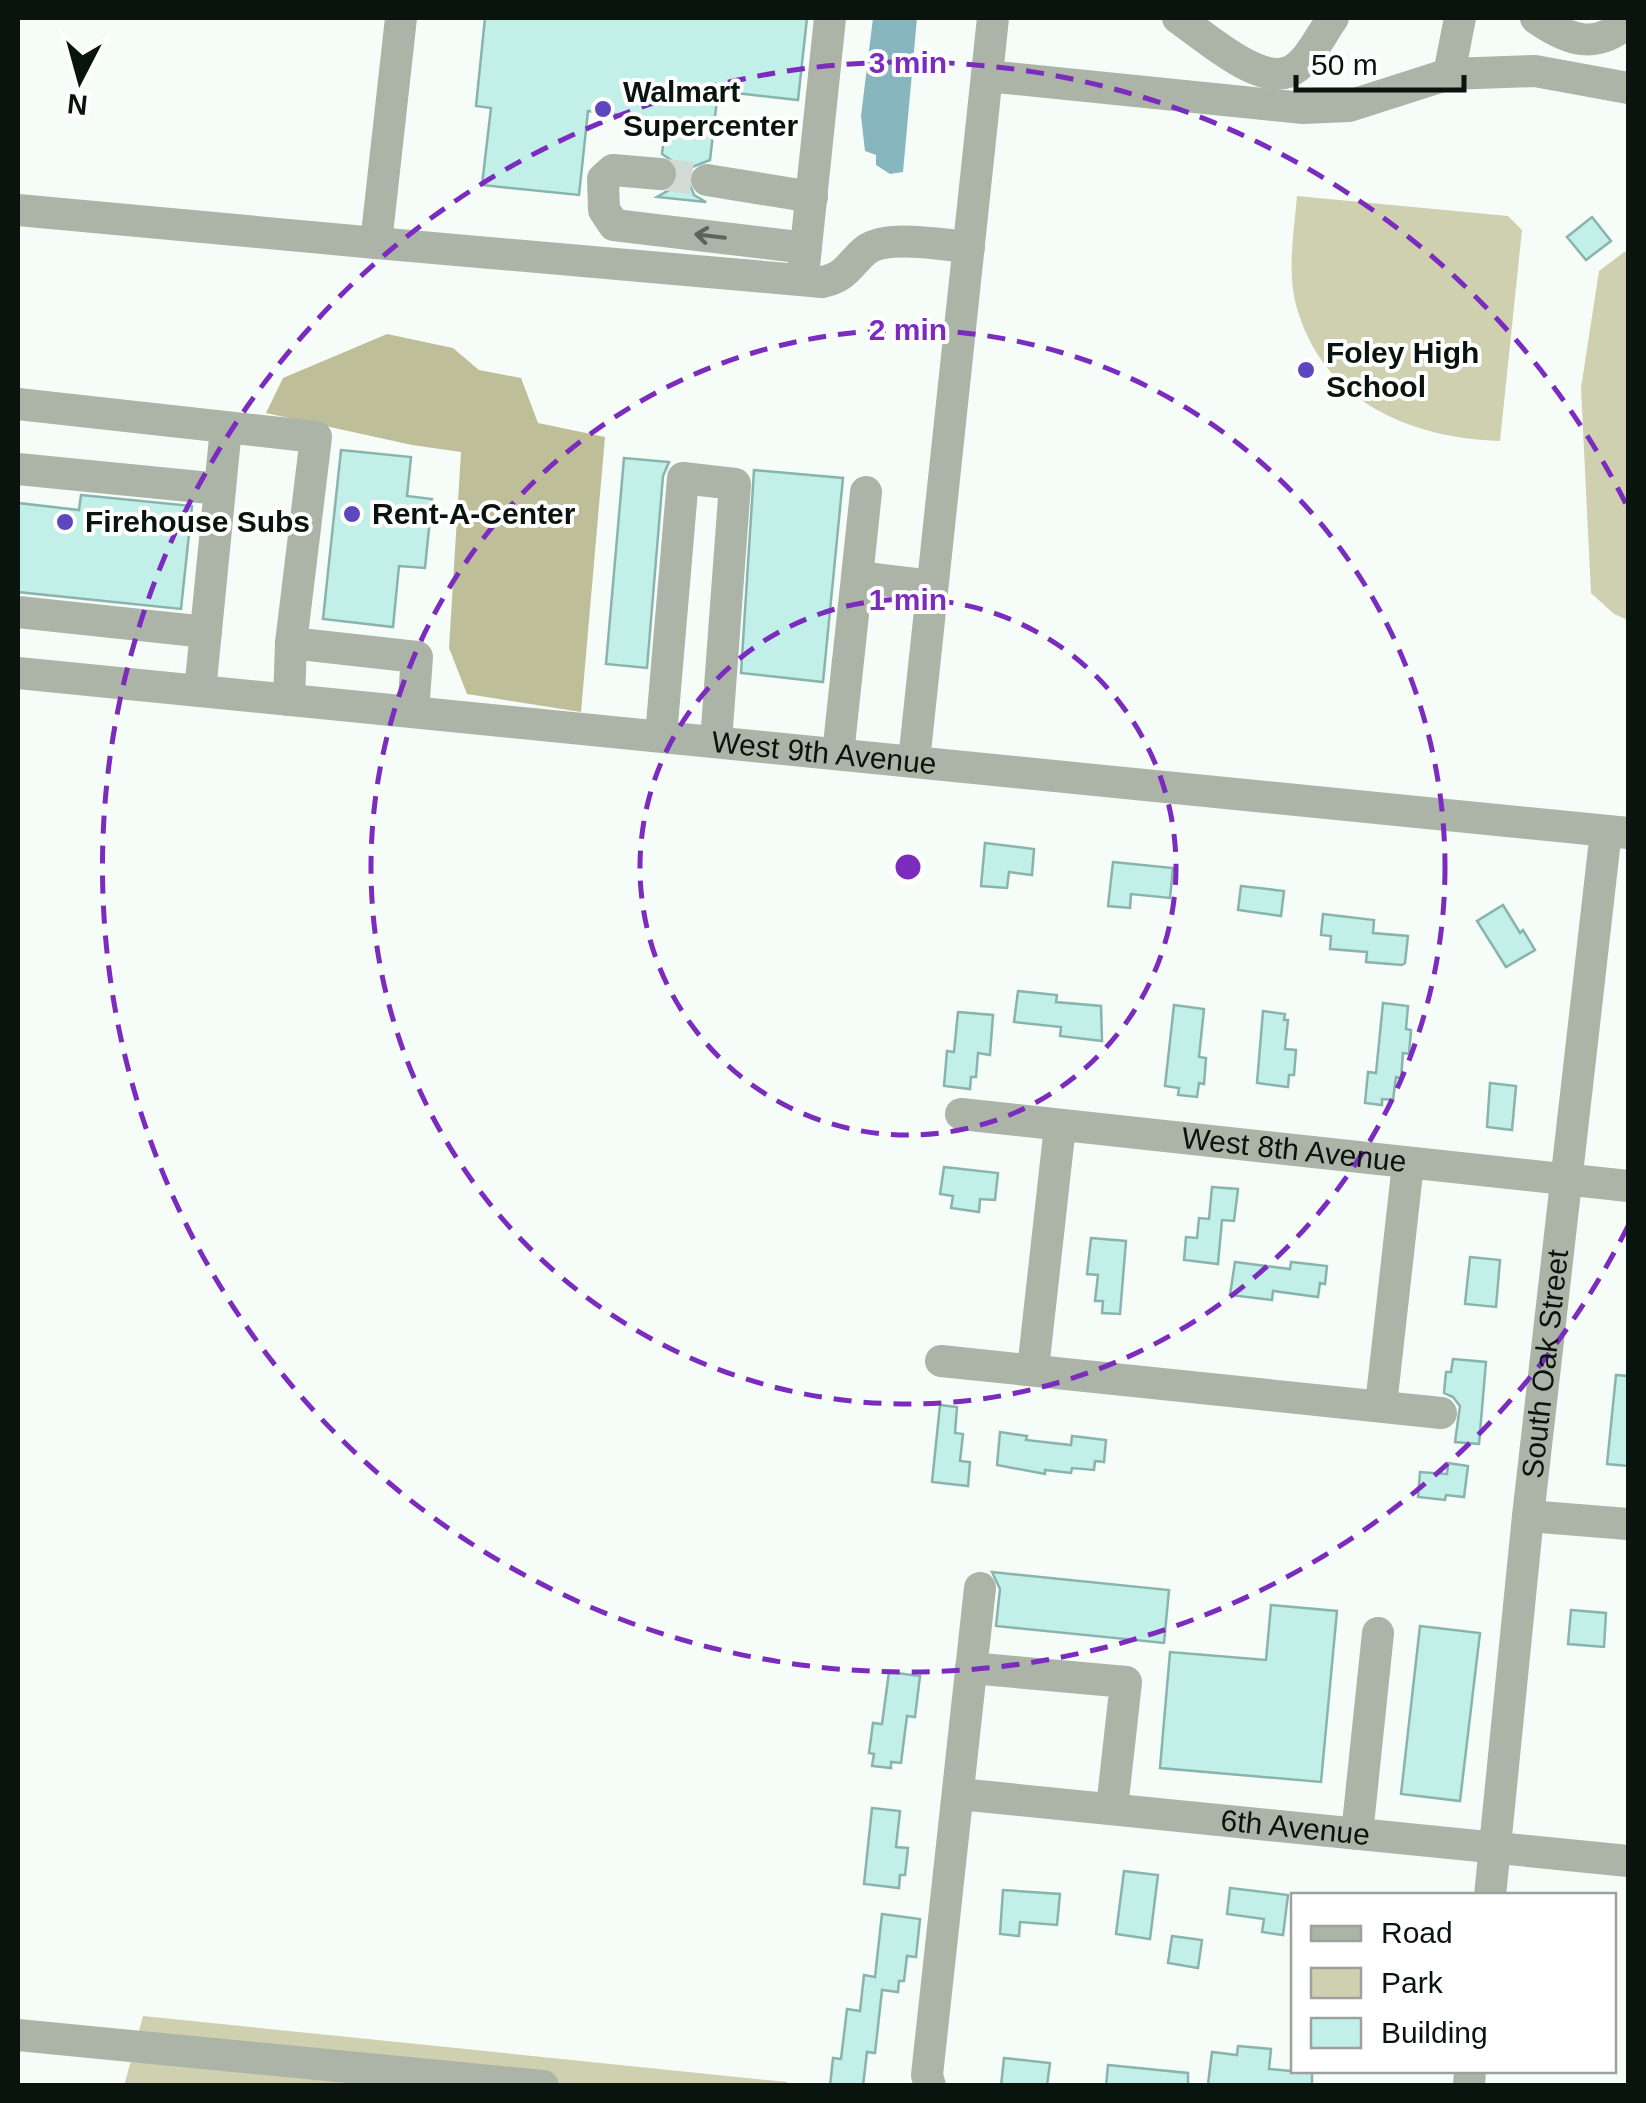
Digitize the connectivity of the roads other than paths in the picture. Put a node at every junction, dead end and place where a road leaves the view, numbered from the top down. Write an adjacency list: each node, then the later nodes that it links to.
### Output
1 (401, 18): 16 (street)
2 (830, 18): 14 (street)
3 (993, 18): 10 (street)
4 (1178, 18): 5 (street)
5 (1333, 18)
6 (1460, 18): 9 (street)
7 (1536, 18): 8 (street)
8 (1628, 22)
9 (1449, 74): 10 (street); 11 (street)
10 (986, 76): 17 (street)
11 (1628, 88)
12 (660, 174): 18 (street, one-way to 12)
13 (708, 180): 14 (street)
14 (812, 198): 18 (street)
15 (18, 210): 16 (street)
16 (376, 243): 18 (street)
17 (968, 247): 18 (street); 25 (street)
18 (804, 264)
19 (18, 404): 20 (street)
20 (226, 428): 22 (street); 28 (street)
21 (18, 469): 22 (street)
22 (220, 489): 27 (street)
23 (866, 492): 24 (street)
24 (857, 577): 25 (street); 35 (street)
25 (932, 586): 36 (street)
26 (18, 612): 27 (street)
27 (206, 632): 30 (street)
28 (291, 643): 31 (street); 32 (street)
29 (18, 673): 30 (street, West 9th Avenue)
30 (200, 691): 31 (street, West 9th Avenue)
31 (289, 700): 32 (street, West 9th Avenue)
32 (413, 712): 33 (street, West 9th Avenue)
33 (661, 736): 34 (street, West 9th Avenue); 34 (street)
34 (716, 741): 35 (street, West 9th Avenue)
35 (838, 754): 36 (street, West 9th Avenue)
36 (914, 761): 37 (street, West 9th Avenue)
37 (1617, 832): 41 (street, South Oak Street)
38 (961, 1114): 39 (street, West 8th Avenue)
39 (1060, 1126): 40 (street, West 8th Avenue); 44 (street)
40 (1408, 1164): 41 (street, West 8th Avenue); 45 (street)
41 (1566, 1180): 42 (street, West 8th Avenue); 47 (street, South Oak Street)
42 (1628, 1186)
43 (942, 1361): 44 (street)
44 (1033, 1369): 45 (street)
45 (1382, 1405): 46 (street)
46 (1441, 1412)
47 (1528, 1516): 48 (street); 55 (street, South Oak Street)
48 (1628, 1524)
49 (980, 1588): 51 (street)
50 (1378, 1633): 54 (street)
51 (972, 1668): 52 (street); 53 (street)
52 (960, 1794): 53 (street, 6th Avenue); 60 (street)
53 (1112, 1808): 54 (street, 6th Avenue)
54 (1358, 1834): 55 (street, 6th Avenue)
55 (1495, 1849): 56 (street, 6th Avenue); 57 (street, South Oak Street)
56 (1628, 1861)
57 (1490, 1893)
58 (18, 2036): 59 (street)
59 (543, 2086)
60 (930, 2086)

